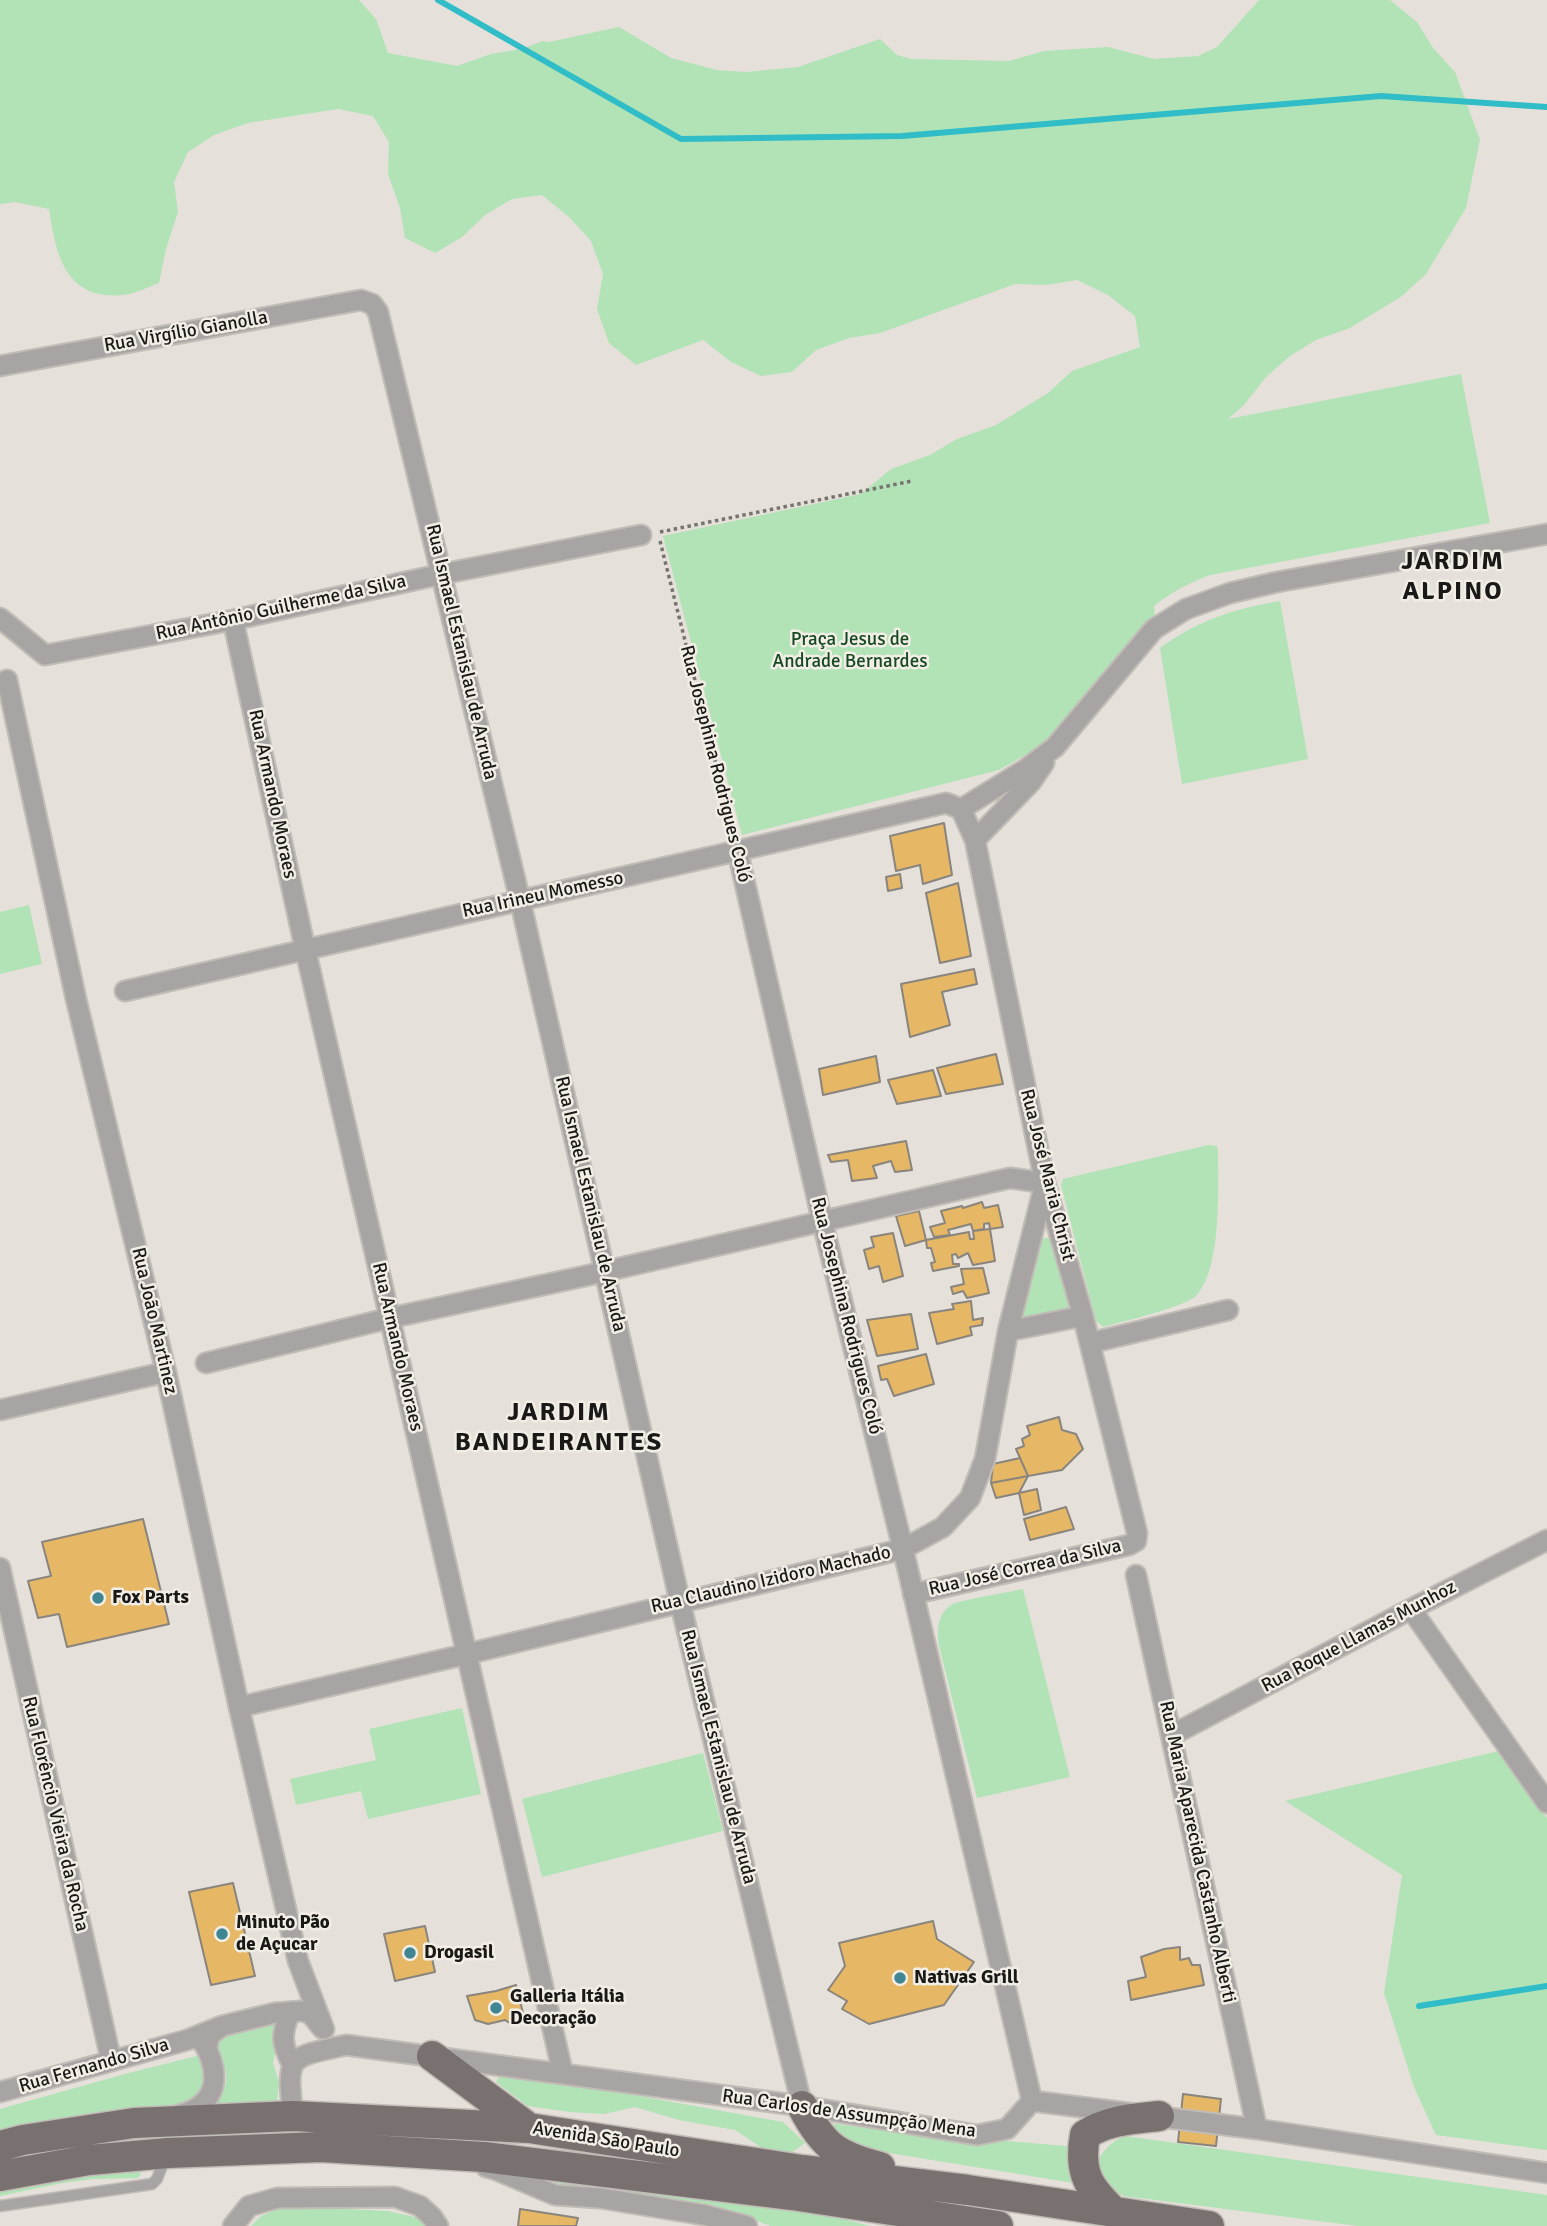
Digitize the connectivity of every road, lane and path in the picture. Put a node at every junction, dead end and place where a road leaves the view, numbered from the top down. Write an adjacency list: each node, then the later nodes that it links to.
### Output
1 (372, 304): 2 (street, Rua Virgílio Gianolla); 6 (street, Rua Ismael Estanislau de Arruda)
2 (0, 366)
3 (912, 481): 4 (path)
4 (649, 534): 6 (street, Rua Antônio Guilherme da Silva); 13 (path, Rua Josephina Rodrigues Coló)
5 (1547, 534): 10 (street)
6 (442, 574): 8 (street, Rua Antônio Guilherme da Silva); 14 (street, Rua Ismael Estanislau de Arruda)
7 (0, 618): 8 (street, Rua Antônio Guilherme da Silva)
8 (233, 620): 15 (street, Rua Armando Moraes)
9 (8, 678): 26 (street, Rua João Martinez)
10 (1055, 747): 11 (street); 12 (street)
11 (961, 809): 12 (street, Rua José Maria Christ); 13 (street, Rua Irineu Momesso)
12 (975, 840): 17 (street, Rua José Maria Christ)
13 (738, 853): 14 (street, Rua Irineu Momesso); 18 (street, Rua Josephina Rodrigues Coló)
14 (520, 901): 15 (street, Rua Irineu Momesso); 19 (street, Rua Ismael Estanislau de Arruda)
15 (305, 948): 16 (street, Rua Irineu Momesso); 22 (street, Rua Armando Moraes)
16 (125, 991)
17 (1045, 1183): 18 (street); 21 (street, Rua José Maria Christ); 23 (street, Rua Claudino Izidoro Machado)
18 (822, 1220): 19 (street); 30 (street, Rua Josephina Rodrigues Coló)
19 (606, 1271): 22 (street); 34 (street, Rua Ismael Estanislau de Arruda)
20 (1228, 1310): 24 (street)
21 (1083, 1316): 23 (street); 24 (street, Rua José Maria Christ)
22 (390, 1318): 25 (street); 36 (street, Rua Armando Moraes)
23 (1008, 1331): 30 (street, Rua Claudino Izidoro Machado)
24 (1090, 1343): 29 (street, Rua José Maria Christ)
25 (206, 1363)
26 (166, 1371): 27 (street); 37 (street, Rua João Martinez)
27 (0, 1410)
28 (1547, 1540): 35 (street, Rua Roque Llamas Munhoz)
29 (1136, 1541): 33 (street, Rua José Correa da Silva)
30 (903, 1549): 33 (street, Rua Josephina Rodrigues Coló); 34 (street, Rua Claudino Izidoro Machado)
31 (0, 1568): 48 (street, Rua Florêncio Vieira da Rocha)
32 (1136, 1575): 38 (street, Rua Maria Aparecida Castanho Alberti)
33 (913, 1594): 52 (street, Rua Josephina Rodrigues Coló)
34 (680, 1602): 36 (street, Rua Claudino Izidoro Machado); 53 (street, Rua Ismael Estanislau de Arruda)
35 (1411, 1609): 38 (street, Rua Roque Llamas Munhoz); 39 (street)
36 (467, 1654): 37 (street, Rua Claudino Izidoro Machado); 50 (street, Rua Armando Moraes)
37 (239, 1707): 40 (street, Rua João Martinez)
38 (1172, 1735): 58 (street, Rua Maria Aparecida Castanho Alberti)
39 (1547, 1803)
40 (298, 1962): 41 (street, Rua João Martinez); 43 (street, Rua João Martinez)
41 (282, 2012): 42 (street, Rua Fernando Silva); 43 (street, Rua Fernando Silva); 49 (street)
42 (222, 2026): 44 (street, Rua Fernando Silva); 46 (street)
43 (324, 2029): 45 (street)
44 (187, 2040): 46 (street, Rua Fernando Silva); 48 (street, Rua Fernando Silva)
45 (346, 2045): 47 (street, Rua Carlos de Assumpção Mena); 49 (street)
46 (207, 2049): 56 (street)
47 (432, 2056): 50 (street, Rua Carlos de Assumpção Mena); 57 (main road)
48 (111, 2060): 51 (street, Rua Fernando Silva)
49 (292, 2064): 54 (street)
50 (563, 2074): 53 (street, Rua Carlos de Assumpção Mena)
51 (0, 2092)
52 (1032, 2101): 53 (street, Rua Carlos de Assumpção Mena); 55 (street)
53 (802, 2106): 65 (main road)
54 (293, 2116): 56 (main road, Avenida São Paulo); 57 (main road, Avenida São Paulo); 60 (main road)
55 (1159, 2116): 58 (street); 67 (main road)
56 (134, 2123): 59 (main road, Avenida São Paulo)
57 (530, 2128): 65 (main road, Avenida São Paulo)
58 (1257, 2129): 63 (street)
59 (0, 2146)
60 (321, 2147): 61 (main road, Avenida São Paulo); 62 (main road, Avenida São Paulo)
61 (410, 2152): 70 (street); 71 (main road, Avenida São Paulo)
62 (168, 2153): 64 (main road, Avenida São Paulo); 66 (lane)
63 (1547, 2173)
64 (0, 2176)
65 (968, 2190): 67 (main road, Avenida São Paulo)
66 (0, 2206)
67 (1116, 2214): 72 (main road, Avenida São Paulo)
68 (233, 2226): 69 (street)
69 (438, 2226)
70 (747, 2226)
71 (998, 2226)
72 (1209, 2226)

